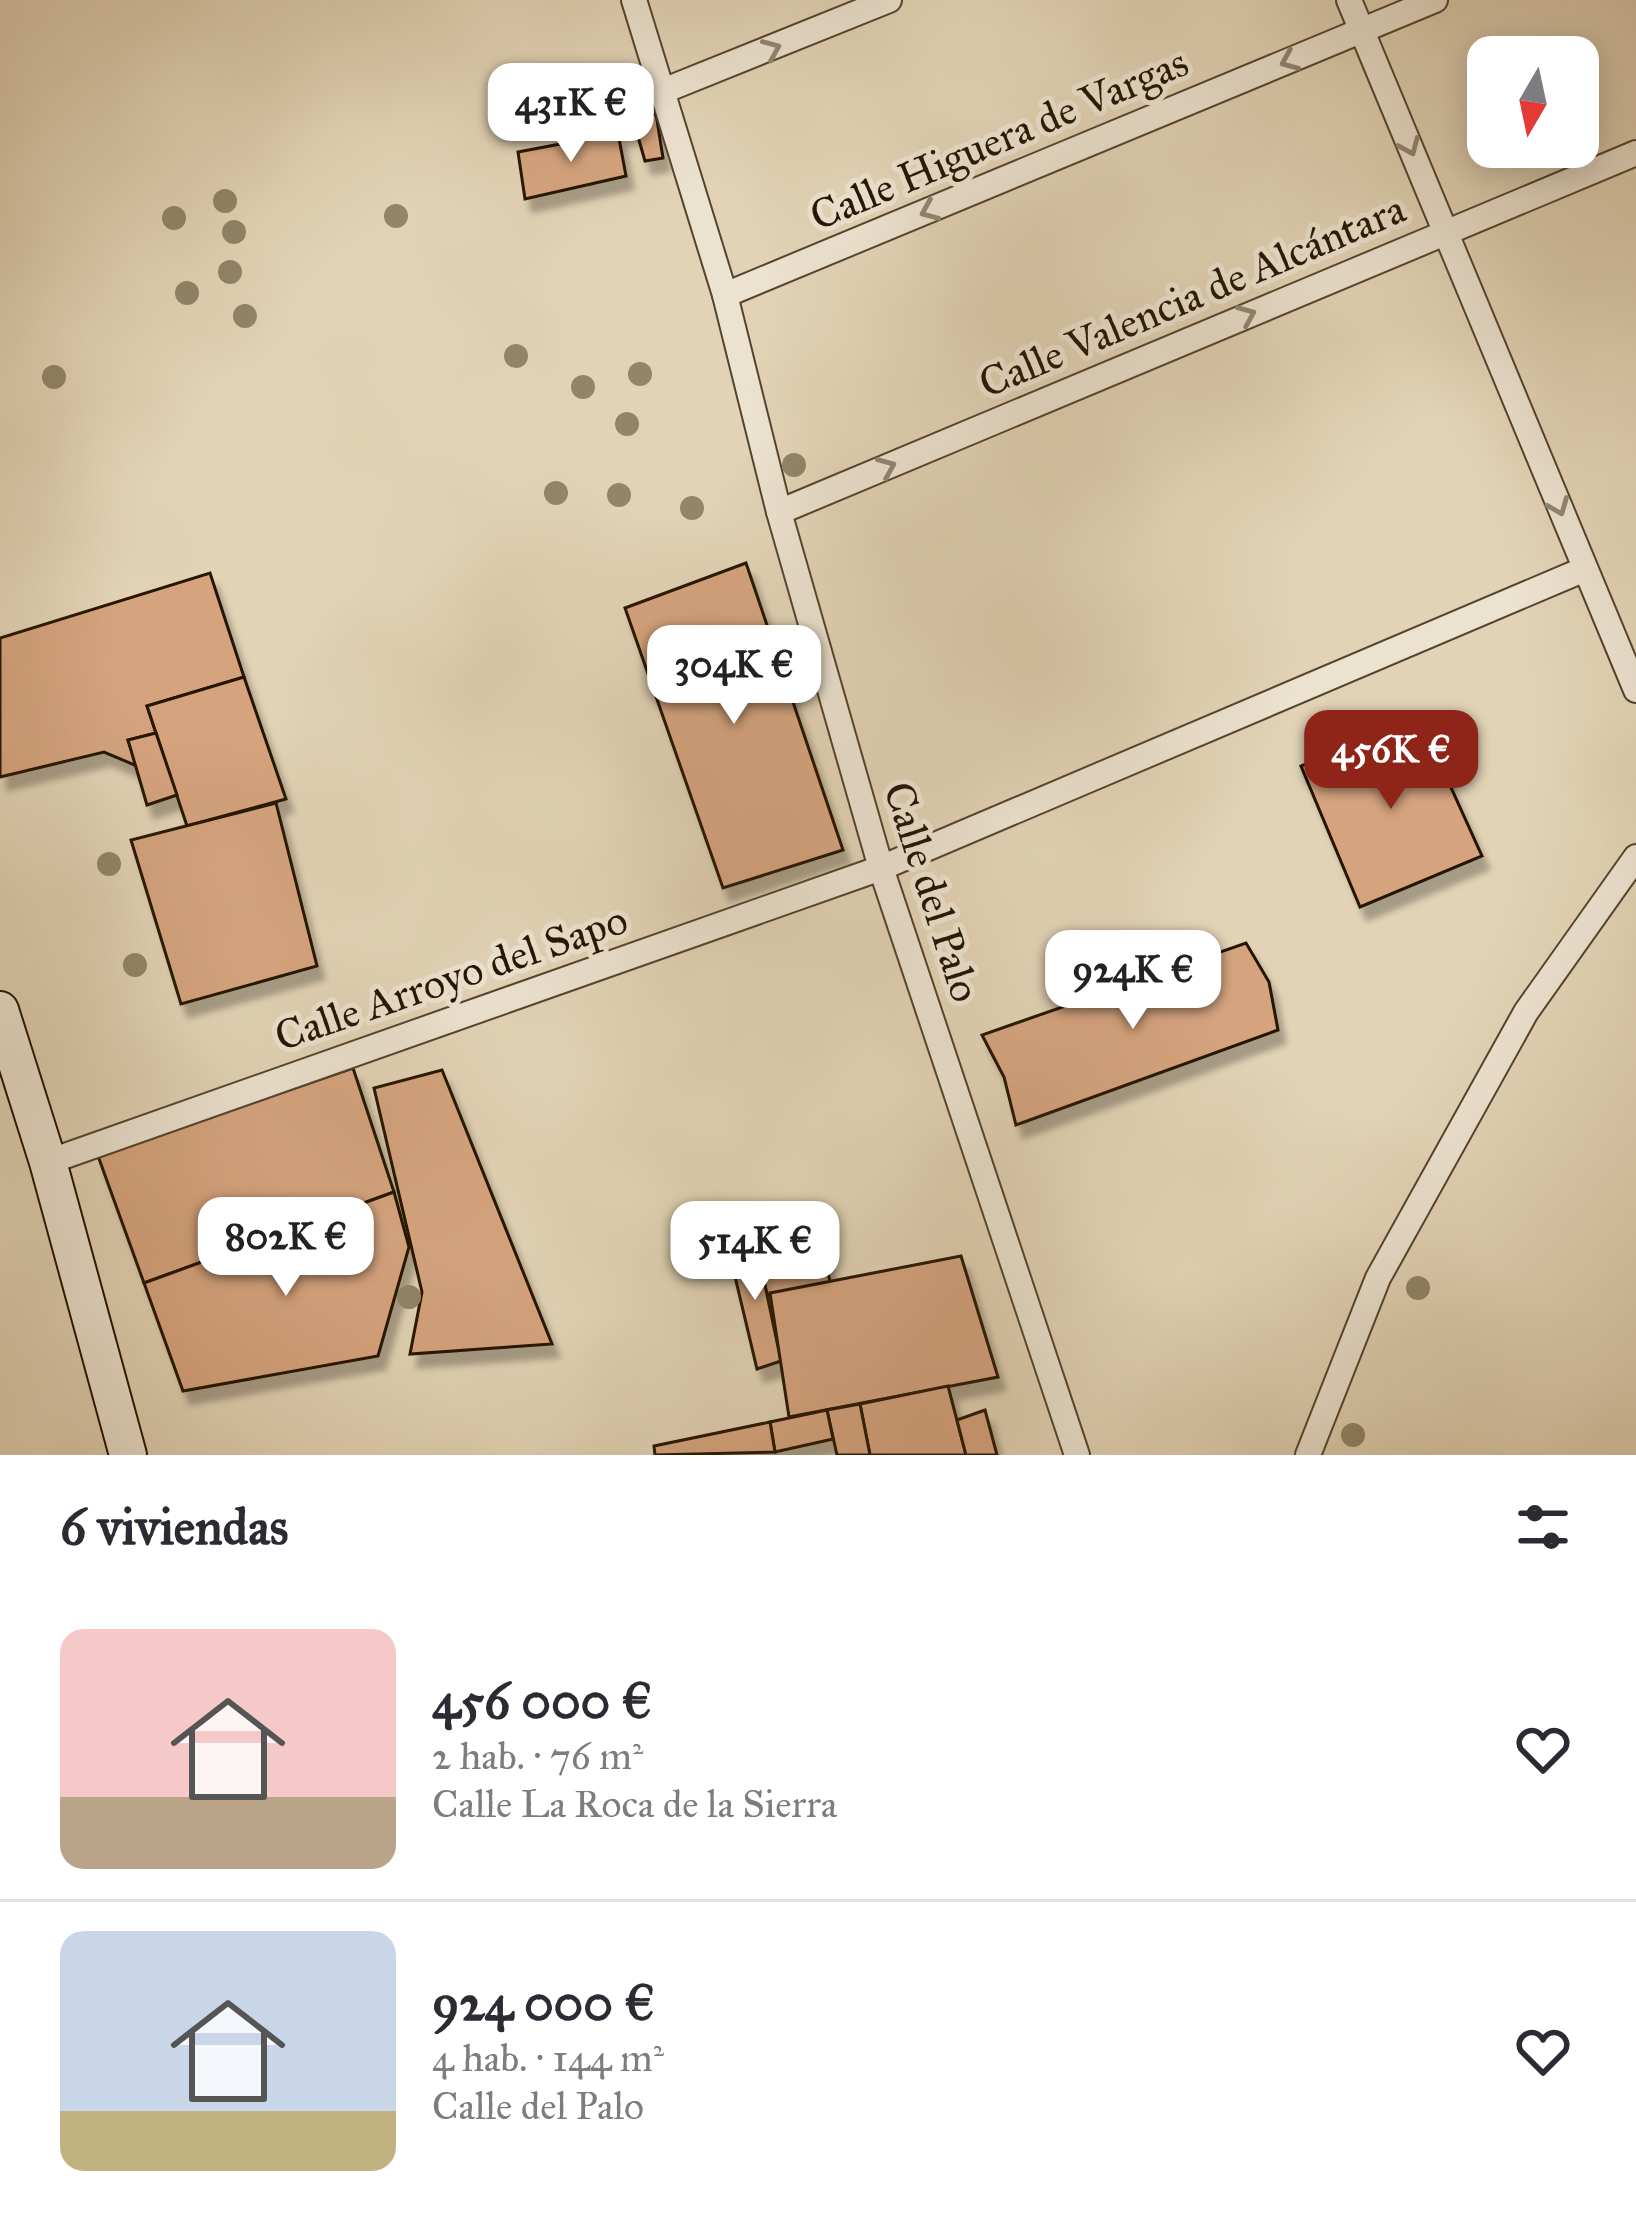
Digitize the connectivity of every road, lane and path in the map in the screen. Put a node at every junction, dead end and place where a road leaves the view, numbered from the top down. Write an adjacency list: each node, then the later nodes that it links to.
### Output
1 (634, 0): 6 (street, Calle del Palo)
2 (889, 0): 6 (street, one-way to 2)
3 (1348, 0): 5 (street)
4 (1436, 0): 5 (street, Calle Higuera de Vargas)
5 (1361, 31): 8 (street, one-way to 8); 9 (street, Calle Higuera de Vargas, one-way to 9)
6 (663, 91): 9 (street, Calle del Palo)
7 (1636, 153): 8 (street, Calle Valencia de Alcántara)
8 (1445, 232): 10 (street, Calle Valencia de Alcántara, one-way to 8); 11 (street, one-way to 11)
9 (725, 295): 10 (street, Calle del Palo)
10 (779, 512): 14 (street, Calle del Palo)
11 (1585, 569): 12 (street); 14 (street, Calle Arroyo del Sapo)
12 (1636, 690)
13 (1636, 857): 19 (street)
14 (881, 868): 16 (street, Calle Arroyo del Sapo); 18 (street, Calle del Palo)
15 (0, 1010): 16 (street)
16 (48, 1162): 17 (street)
17 (128, 1455)
18 (1077, 1455)
19 (1308, 1455)

